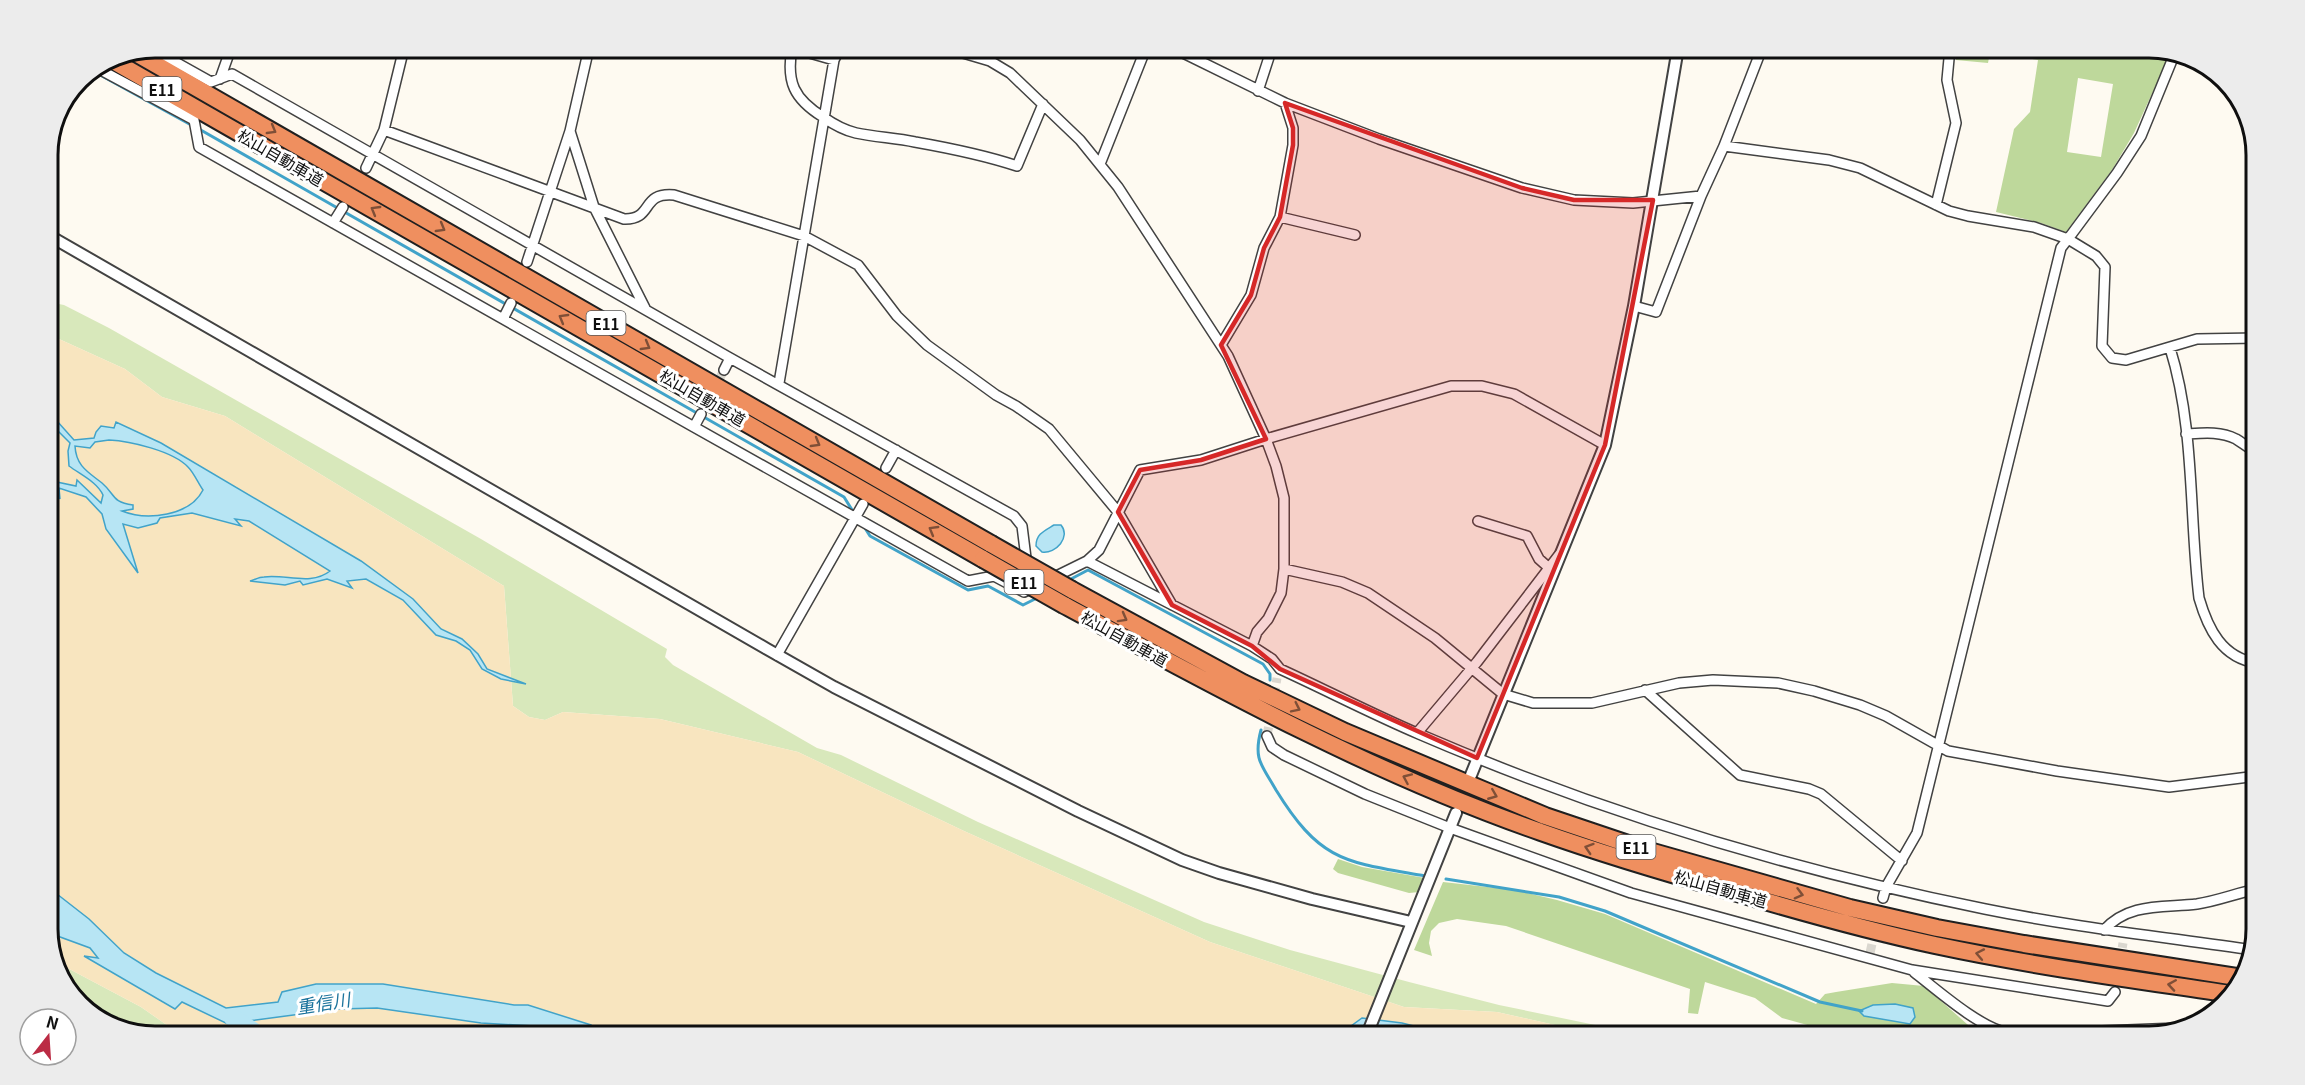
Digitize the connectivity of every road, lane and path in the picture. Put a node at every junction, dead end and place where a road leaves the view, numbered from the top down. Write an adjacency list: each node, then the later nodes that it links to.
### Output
1 (168, 58): 19 (street)
2 (227, 58): 19 (street)
3 (402, 58): 24 (street)
4 (587, 58): 25 (street)
5 (791, 58): 23 (street)
6 (827, 58): 15 (street)
7 (983, 58): 22 (street)
8 (1142, 58): 28 (street)
9 (1193, 58): 20 (street)
10 (1269, 58): 20 (street)
11 (1676, 58): 32 (street)
12 (1758, 58): 26 (street)
13 (1949, 58): 33 (street)
14 (146, 59): 66 (highway, 松山自動車道 / E11, one-way to 66)
15 (834, 60): 23 (street)
16 (2172, 61): 40 (street)
17 (121, 65): 66 (highway, 松山自動車道 / E11, one-way to 17)
18 (106, 73): 37 (street)
19 (220, 78): 27 (street)
20 (1258, 91): 21 (street)
21 (1285, 102): 32 (street); 36 (street)
22 (1043, 104): 23 (street); 28 (street)
23 (824, 118): 39 (street)
24 (384, 130): 27 (street); 30 (street)
25 (570, 132): 30 (street); 35 (street)
26 (1724, 146): 31 (street); 33 (street)
27 (372, 154): 29 (street); 42 (street)
28 (1100, 164): 49 (street)
29 (366, 168)
30 (550, 191): 35 (street); 42 (street)
31 (1701, 196): 32 (street); 45 (street)
32 (1653, 200): 45 (street)
33 (1936, 205): 40 (street)
34 (343, 207): 37 (street)
35 (594, 207): 39 (street); 46 (street)
36 (1280, 217): 38 (street); 49 (street)
37 (333, 223): 47 (street)
38 (1355, 235)
39 (804, 236): 53 (street); 63 (street)
40 (2068, 239): 50 (street); 82 (street)
41 (59, 241): 75 (street)
42 (532, 244): 43 (street); 46 (street)
43 (526, 262)
44 (511, 303): 47 (street)
45 (1634, 306): 58 (street)
46 (645, 308): 51 (street)
47 (503, 319): 55 (street)
48 (2246, 338): 50 (street)
49 (1221, 345): 57 (street)
50 (2170, 348): 56 (street)
51 (730, 358): 52 (street); 53 (street)
52 (724, 370)
53 (779, 383): 60 (street)
54 (701, 414): 55 (street)
55 (694, 427): 64 (street)
56 (2186, 434): 59 (street); 76 (street)
57 (1266, 439): 58 (street); 63 (street); 70 (street)
58 (1605, 445): 67 (street)
59 (2246, 447)
60 (896, 450): 61 (street); 71 (street)
61 (886, 468)
62 (863, 504): 64 (street)
63 (1118, 512): 68 (street); 73 (street)
64 (854, 519): 71 (street); 75 (street)
65 (1478, 521): 69 (street)
66 (987, 551): 72 (highway, 松山自動車道 / E11, bridge)
67 (1561, 552): 69 (street); 79 (street)
68 (1086, 561): 71 (street); 73 (street)
69 (1548, 567): 77 (street)
70 (1284, 569): 74 (street); 77 (street)
71 (1039, 585)
72 (1068, 597): 96 (highway, 松山自動車道 / E11, one-way to 96); 98 (highway, 松山自動車道 / E11, one-way to 72)
73 (1172, 605): 74 (street)
74 (1252, 646): 80 (street)
75 (777, 655): 92 (street)
76 (2246, 661)
77 (1471, 669): 79 (street); 80 (street)
78 (1645, 690): 79 (street); 82 (street); 88 (street)
79 (1503, 694): 83 (street)
80 (1417, 733): 83 (street)
81 (1267, 736): 87 (street)
82 (1940, 746): 85 (street); 88 (street)
83 (1478, 758): 84 (street); 89 (street)
84 (1471, 775)
85 (2246, 777)
86 (1456, 813): 87 (street)
87 (1450, 828): 92 (street); 95 (street)
88 (1902, 861): 89 (street)
89 (1886, 887): 91 (street); 93 (street)
90 (2246, 892): 93 (street)
91 (1883, 898)
92 (1411, 922): 99 (street)
93 (2104, 930): 94 (street)
94 (2245, 949)
95 (1912, 970): 97 (street); 100 (street)
96 (2235, 977)
97 (2115, 992)
98 (2223, 993)
99 (1371, 1026)
100 (1991, 1026)

